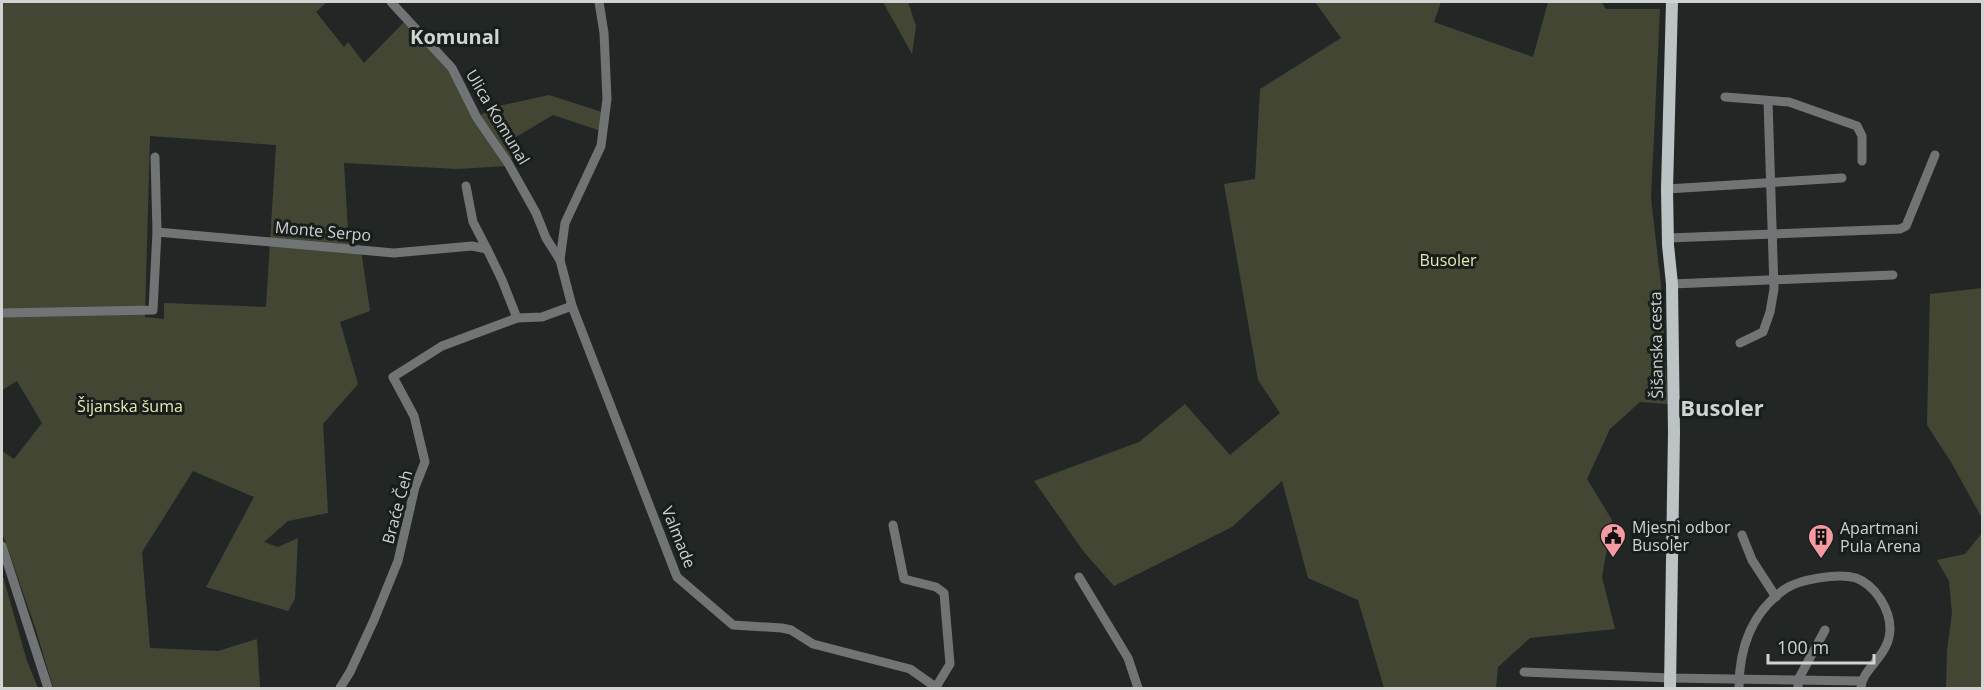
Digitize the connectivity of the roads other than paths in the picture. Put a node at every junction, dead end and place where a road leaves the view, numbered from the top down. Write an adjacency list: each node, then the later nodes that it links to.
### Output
1 (391, 2): 17 (street, Ulica Komunal)
2 (599, 2): 17 (street, Ulica Komunal)
3 (1672, 2): 12 (main road, Šišanska cesta)
4 (1725, 97): 5 (street)
5 (1768, 101): 8 (street); 10 (street)
6 (1935, 155): 14 (street)
7 (155, 156): 13 (street)
8 (1862, 161)
9 (1842, 178): 10 (street)
10 (1770, 183): 12 (street); 14 (street)
11 (466, 186): 16 (street)
12 (1667, 189): 15 (main road, Šišanska cesta)
13 (157, 232): 16 (street, Monte Serpo); 22 (street)
14 (1772, 233): 15 (street); 19 (street)
15 (1668, 238): 20 (main road, Šišanska cesta)
16 (487, 249): 23 (street)
17 (560, 260): 21 (street, Ulica Komunal)
18 (1893, 275): 19 (street)
19 (1773, 280): 20 (street); 24 (street)
20 (1672, 284): 32 (main road, Šišanska cesta)
21 (572, 306): 23 (street, Braće Čeh); 38 (street, Valmade)
22 (2, 313)
23 (517, 318): 37 (street, Braće Čeh)
24 (1740, 343)
25 (893, 525): 38 (street, Valmade)
26 (1742, 535): 29 (street)
27 (2, 546): 36 (street)
28 (1079, 577): 39 (street)
29 (1776, 597): 33 (street); 35 (street)
30 (1825, 630): 34 (street)
31 (1524, 672): 32 (street)
32 (1670, 683): 33 (street)
33 (1739, 684): 34 (street)
34 (1798, 684): 35 (street)
35 (1861, 685)
36 (48, 688)
37 (340, 688)
38 (937, 688)
39 (1138, 688)

